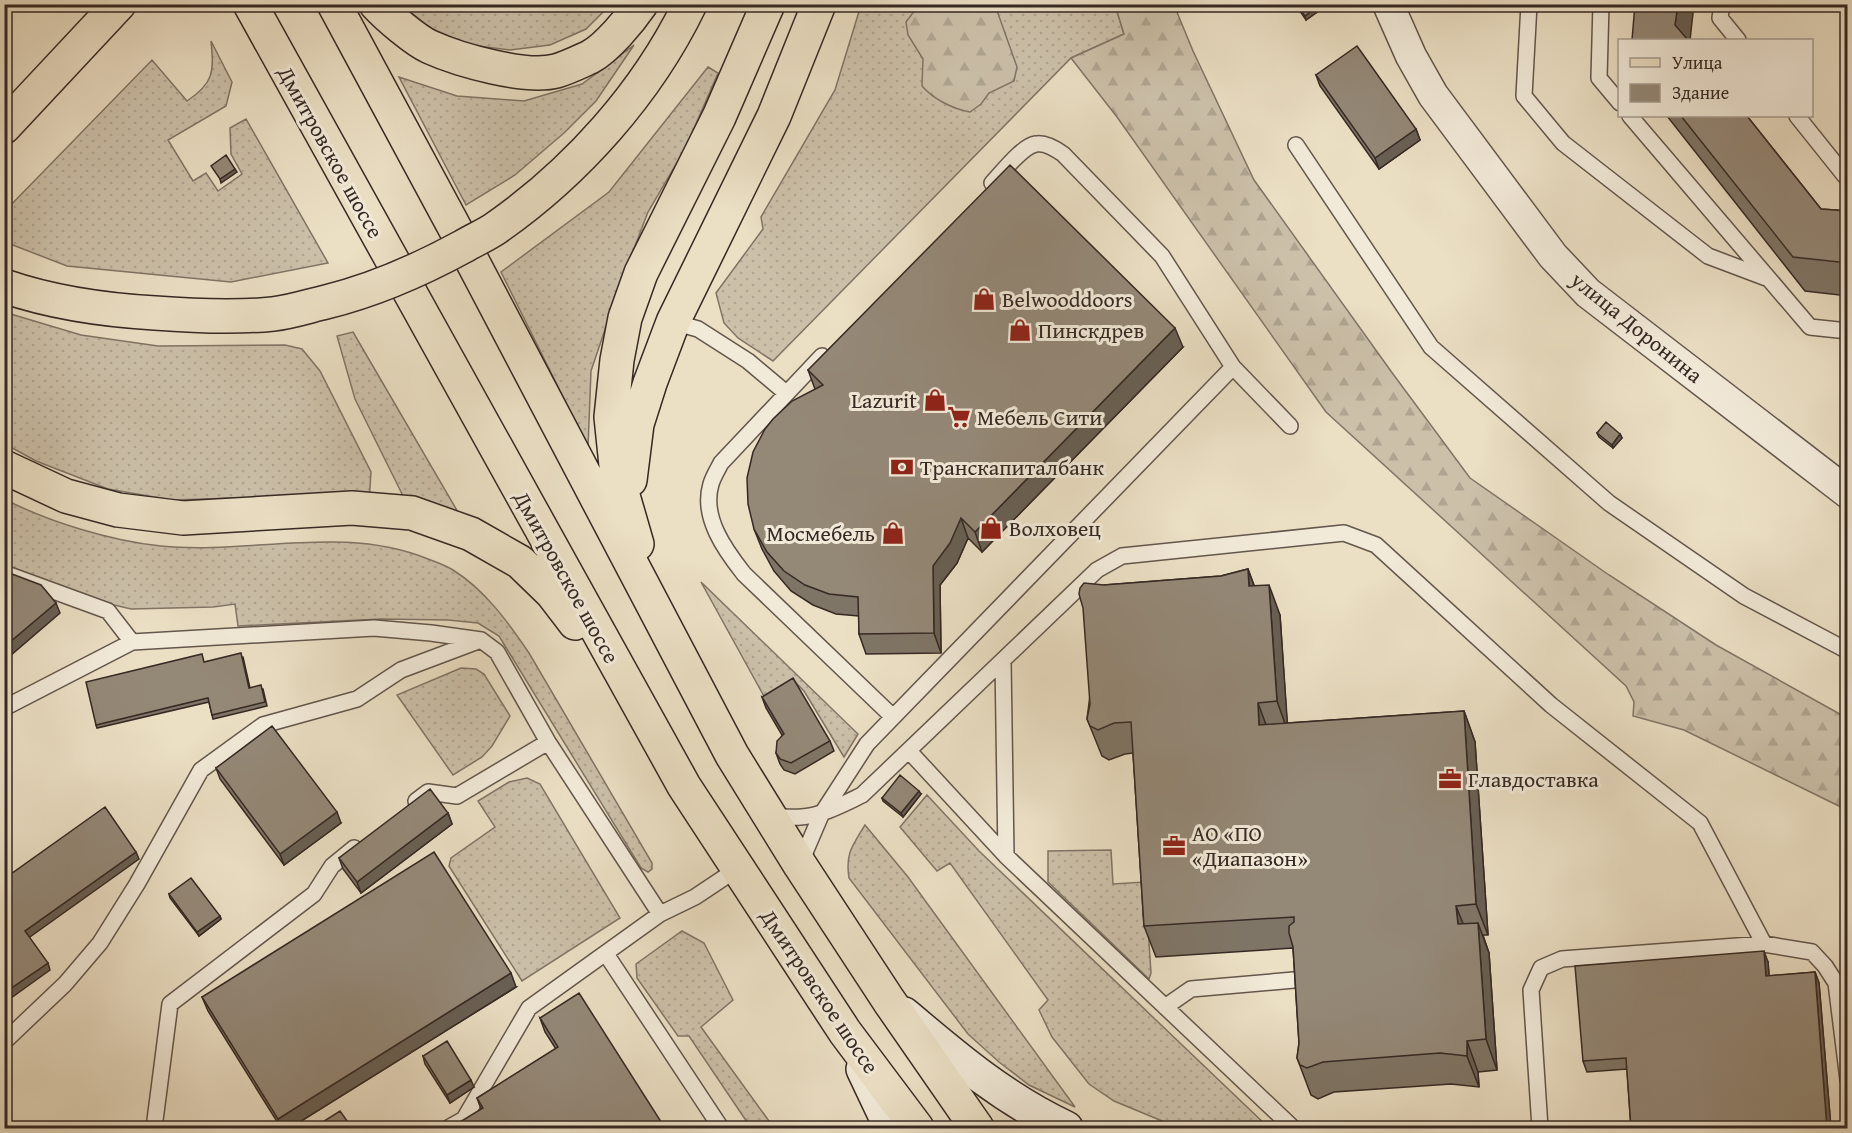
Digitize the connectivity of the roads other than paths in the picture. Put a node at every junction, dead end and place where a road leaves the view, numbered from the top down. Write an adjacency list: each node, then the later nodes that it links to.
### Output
1 (119, 4): 17 (main road)
2 (250, 4): 38 (main road, Дмитровское шоссе)
3 (334, 4): 33 (main road)
4 (376, 4): 5 (main road)
5 (641, 4)
6 (690, 4): 22 (main road, bridge)
7 (768, 4): 31 (main road)
8 (819, 4): 23 (main road)
9 (1388, 4): 30 (street, улица Доронина)
10 (1529, 4): 21 (lane)
11 (1601, 4): 14 (lane)
12 (1722, 4): 13 (lane)
13 (1737, 39)
14 (1618, 101)
15 (1631, 117): 21 (lane)
16 (1798, 117): 19 (lane)
17 (4, 127)
18 (1296, 145): 36 (lane)
19 (1848, 177)
20 (983, 192): 26 (lane)
21 (1769, 279): 24 (lane)
22 (4, 286)
23 (673, 322): 27 (lane); 31 (main road)
24 (1848, 331)
25 (835, 342): 27 (lane)
26 (1233, 367): 28 (lane); 40 (lane)
27 (786, 393): 40 (lane)
28 (1290, 426)
29 (4, 467): 38 (main road)
30 (1848, 493)
31 (629, 521): 33 (main road)
32 (4, 573): 35 (lane)
33 (658, 615): 45 (main road)
34 (481, 640): 35 (lane); 41 (lane); 56 (lane)
35 (132, 642): 39 (lane)
36 (1848, 651)
37 (1003, 660): 42 (lane); 47 (lane); 51 (lane)
38 (632, 695): 49 (main road, Дмитровское шоссе)
39 (4, 708)
40 (893, 717): 44 (lane)
41 (548, 742): 43 (lane); 50 (lane)
42 (909, 751): 44 (lane); 47 (lane)
43 (402, 812)
44 (821, 814): 45 (lane); 48 (lane)
45 (769, 816): 48 (main road)
46 (367, 839): 58 (lane)
47 (1006, 856): 55 (lane)
48 (800, 865): 54 (main road)
49 (737, 869): 50 (lane); 61 (main road, Дмитровское шоссе)
50 (660, 914): 52 (lane)
51 (1764, 944): 57 (lane); 65 (lane)
52 (606, 954): 59 (lane); 60 (lane)
53 (1293, 980): 55 (lane)
54 (889, 1000): 62 (main road); 63 (main road)
55 (1165, 1007): 64 (lane)
56 (4, 1042)
57 (1848, 1080)
58 (154, 1128)
59 (448, 1128)
60 (721, 1128)
61 (897, 1128)
62 (977, 1128)
63 (1066, 1128)
64 (1293, 1128)
65 (1540, 1128)

